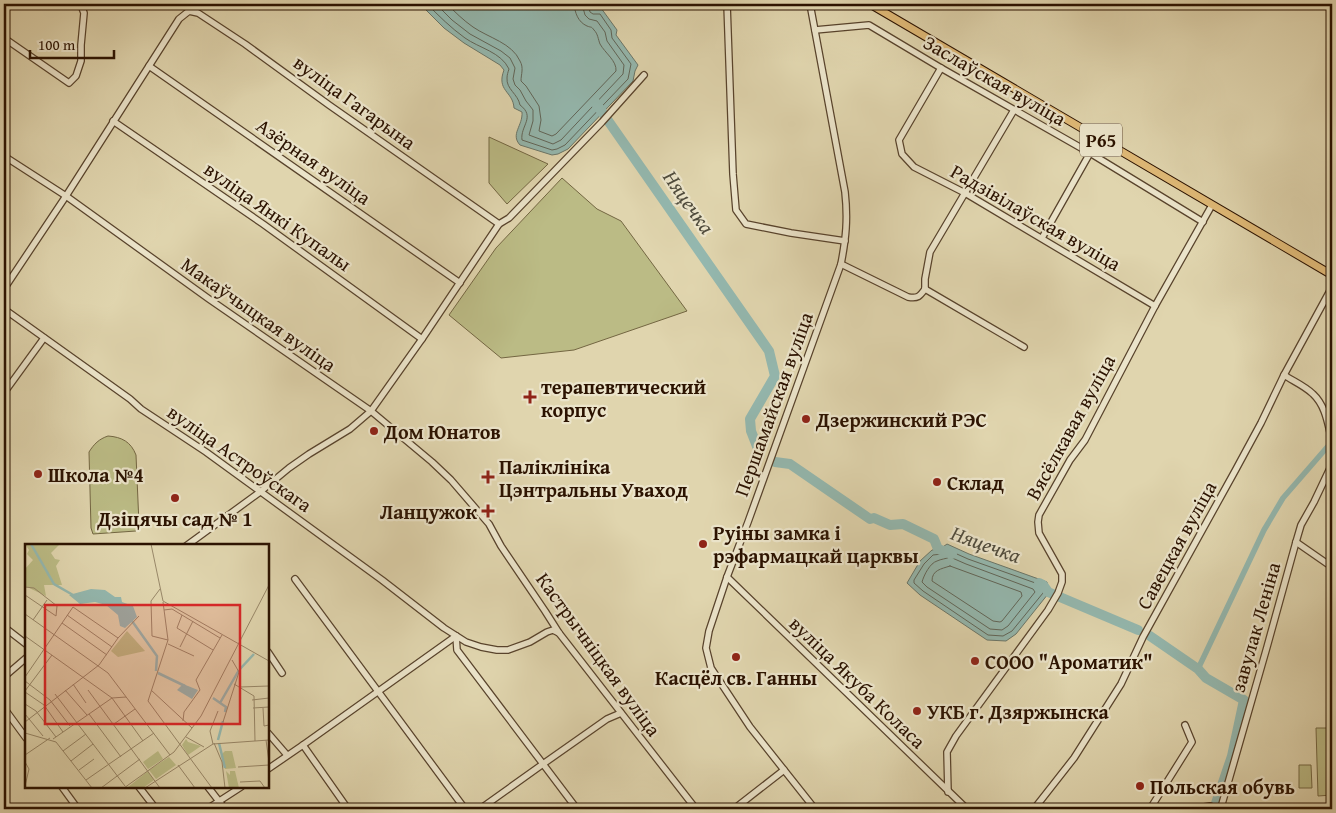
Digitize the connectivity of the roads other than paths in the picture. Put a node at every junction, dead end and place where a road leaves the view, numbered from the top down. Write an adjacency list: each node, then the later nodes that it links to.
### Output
1 (78, 4): 6 (street)
2 (727, 4): 20 (street)
3 (810, 4): 5 (street, Першамайская вуліца)
4 (870, 4): 16 (main road, Р65)
5 (815, 30): 8 (street, Заслаўская вуліца); 20 (street, Першамайская вуліца)
6 (4, 38)
7 (149, 66): 11 (street); 18 (street, вуліца Гагарына); 23 (street, Азёрная вуліца)
8 (941, 68): 10 (street, Заслаўская вуліца); 14 (street, Радзівілаўская вуліца)
9 (644, 75): 18 (street)
10 (1014, 110): 12 (street, Заслаўская вуліца); 14 (street)
11 (113, 122): 15 (street); 30 (street, вуліца Янкі Купалы)
12 (1090, 153): 17 (street, Заслаўская вуліца); 19 (street)
13 (4, 156): 15 (street, Макаўчыцкая вуліца)
14 (965, 193): 19 (street, Радзівілаўская вуліца); 26 (street)
15 (66, 196): 25 (street); 34 (street, Макаўчыцкая вуліца)
16 (1212, 205): 17 (street, Вясёлкавая вуліца); 22 (main road, Р65)
17 (1203, 222): 27 (street, Вясёлкавая вуліца)
18 (499, 224): 23 (street)
19 (1042, 238): 27 (street, Радзівілаўская вуліца)
20 (846, 241): 21 (street, Першамайская вуліца)
21 (841, 264): 26 (street); 44 (street, Першамайская вуліца)
22 (1332, 275)
23 (460, 283): 30 (street)
24 (1332, 287): 32 (street, Савецкая вуліца)
25 (4, 289)
26 (926, 289): 31 (street)
27 (1155, 306): 69 (street, Вясёлкавая вуліца)
28 (4, 309): 29 (street, вуліца Астроўскага)
29 (44, 338): 33 (street); 37 (street, вуліца Астроўскага)
30 (422, 339): 34 (street)
31 (1024, 347)
32 (1284, 375): 35 (street); 85 (street, Савецкая вуліца)
33 (4, 393)
34 (371, 412): 37 (street); 38 (street, Макаўчыцкая вуліца)
35 (1332, 441)
36 (1332, 464): 39 (street, завулак Леніна)
37 (260, 492): 40 (street); 48 (street, вуліца Астроўскага)
38 (482, 515): 47 (street, Кастрычніцкая вуліца)
39 (1296, 542): 41 (street); 71 (street, завулак Леніна)
40 (196, 543)
41 (1325, 561): 42 (street); 43 (street)
42 (1332, 562)
43 (1332, 567)
44 (727, 577): 64 (street, Першамайская вуліца); 69 (street, вуліца Якуба Коласа)
45 (295, 579): 54 (street)
46 (4, 627): 49 (street)
47 (559, 633): 48 (street, вуліца Астроўскага); 56 (street, Кастрычніцкая вуліца)
48 (456, 636): 54 (street); 62 (street)
49 (25, 643)
50 (269, 654): 52 (street)
51 (25, 659): 53 (street)
52 (282, 673)
53 (4, 676)
54 (379, 691): 60 (street); 78 (street)
55 (4, 708): 59 (street)
56 (621, 713): 62 (street); 81 (street, Кастрычніцкая вуліца)
57 (1186, 725): 86 (street)
58 (269, 734): 61 (street)
59 (25, 737)
60 (303, 745): 61 (street); 77 (street)
61 (287, 756): 63 (street)
62 (543, 764): 79 (street); 80 (street)
63 (269, 768)
64 (784, 770): 82 (street); 83 (street, Першамайская вуліца)
65 (63, 788): 73 (street)
66 (140, 788): 74 (street)
67 (209, 788): 70 (street)
68 (239, 788): 70 (street)
69 (948, 792): 84 (street, вуліца Якуба Коласа)
70 (219, 801): 75 (street); 76 (street)
71 (1222, 804)
72 (1210, 806): 87 (street)
73 (78, 809)
74 (156, 809)
75 (207, 809)
76 (225, 809)
77 (348, 809)
78 (464, 809)
79 (480, 809)
80 (577, 809)
81 (696, 809)
82 (734, 809)
83 (815, 809)
84 (967, 809)
85 (1034, 809)
86 (1150, 809)
87 (1192, 809)

